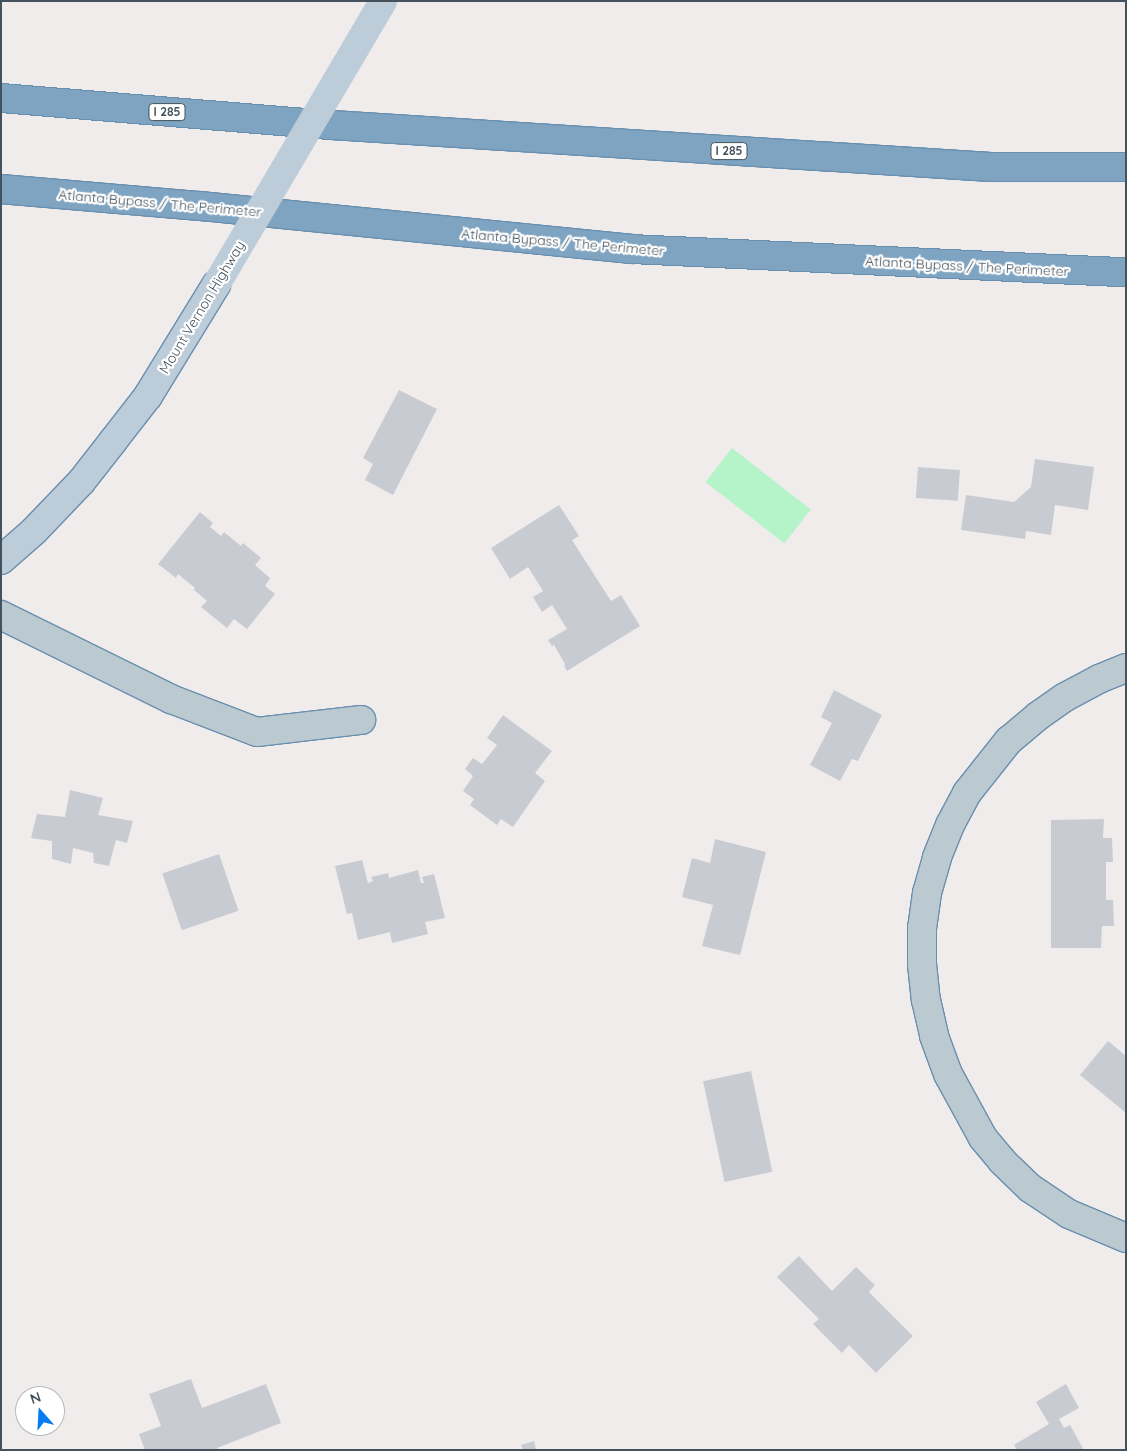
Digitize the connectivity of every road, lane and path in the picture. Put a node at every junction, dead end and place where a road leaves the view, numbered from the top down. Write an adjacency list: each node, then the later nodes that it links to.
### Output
1 (383, 1): 8 (street, Mount Vernon Highway, bridge)
2 (1, 98): 3 (highway, I 285)
3 (1126, 167)
4 (1, 189): 5 (highway, Atlanta Bypass / The Perimeter)
5 (101, 197): 6 (highway); 7 (highway, Atlanta Bypass / The Perimeter)
6 (1, 200)
7 (1126, 272)
8 (1, 560)
9 (1, 616): 11 (street)
10 (1126, 668): 12 (street)
11 (361, 720)
12 (1126, 1238)

